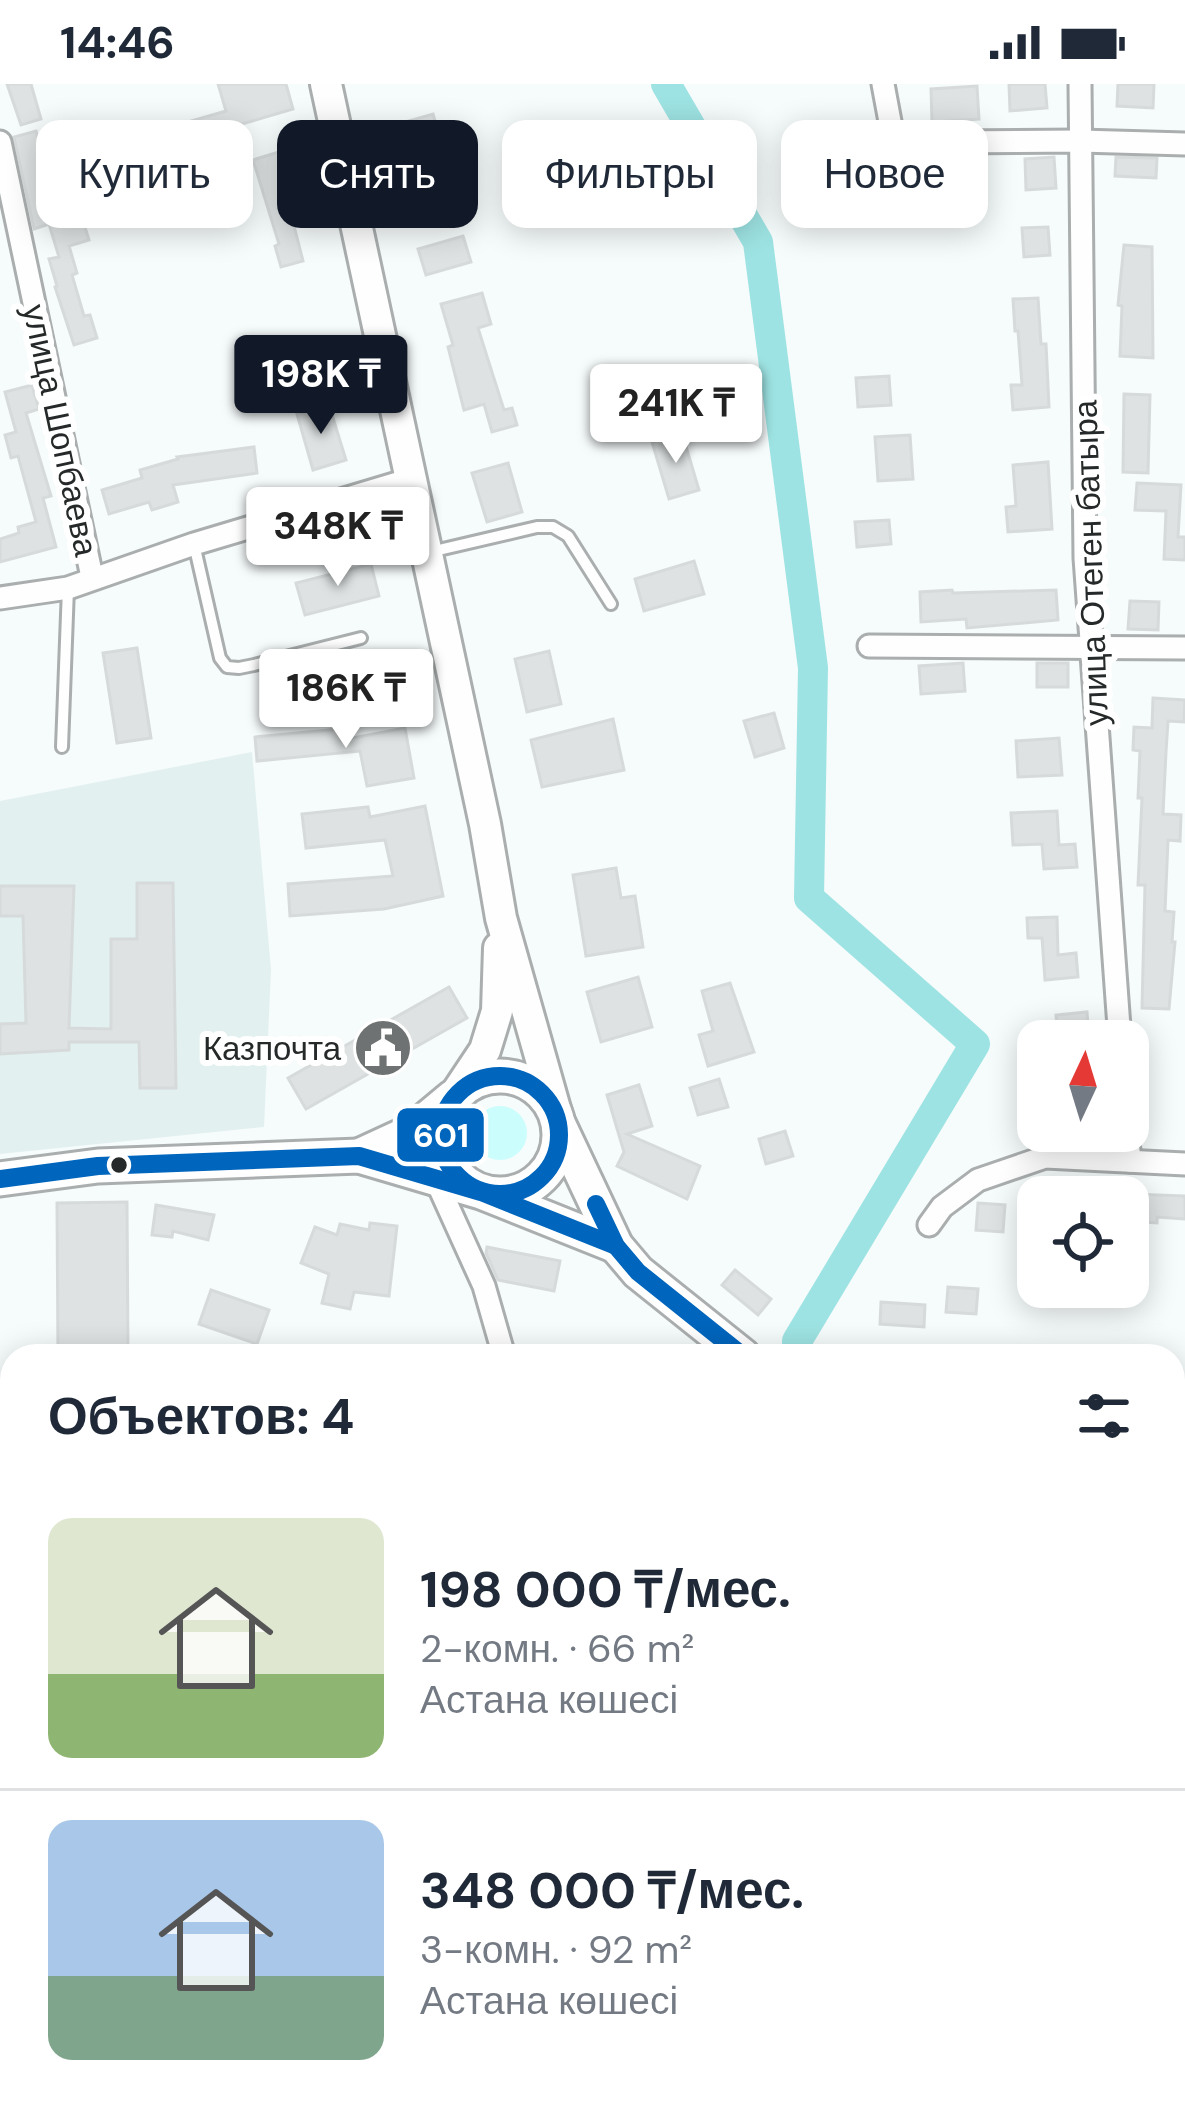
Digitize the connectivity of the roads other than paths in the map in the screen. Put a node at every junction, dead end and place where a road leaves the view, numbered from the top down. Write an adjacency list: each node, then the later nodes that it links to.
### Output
1 (326, 84): 9 (main road)
2 (883, 84): 4 (street)
3 (1080, 84): 5 (street, улица Отеген батыра)
4 (890, 120)
5 (1080, 141): 7 (street); 8 (street); 18 (street, улица Отеген батыра)
6 (0, 142): 12 (street, улица Шопбаева)
7 (988, 142)
8 (1185, 144)
9 (411, 479): 10 (street); 11 (main road)
10 (194, 544): 12 (street); 16 (lane)
11 (427, 553): 15 (lane); 21 (main road)
12 (92, 577): 13 (street)
13 (68, 588): 14 (street); 20 (lane)
14 (0, 598)
15 (610, 604)
16 (361, 638)
17 (869, 646): 18 (street)
18 (1091, 648): 19 (street); 22 (street, улица Отеген батыра)
19 (1185, 648)
20 (62, 747)
21 (501, 918): 23 (main road); 24 (main road)
22 (1118, 1020)
23 (455, 1096): 24 (main road); 26 (main road); 31 (main road)
24 (559, 1124): 31 (main road); 33 (main road)
25 (1129, 1152): 27 (street)
26 (359, 1156): 29 (main road); 30 (main road)
27 (1130, 1161): 28 (street); 32 (street)
28 (1185, 1164)
29 (436, 1178): 31 (main road); 34 (street)
30 (0, 1179)
31 (481, 1192): 33 (main road)
32 (929, 1225)
33 (616, 1246): 35 (main road)
34 (501, 1344)
35 (728, 1344)

